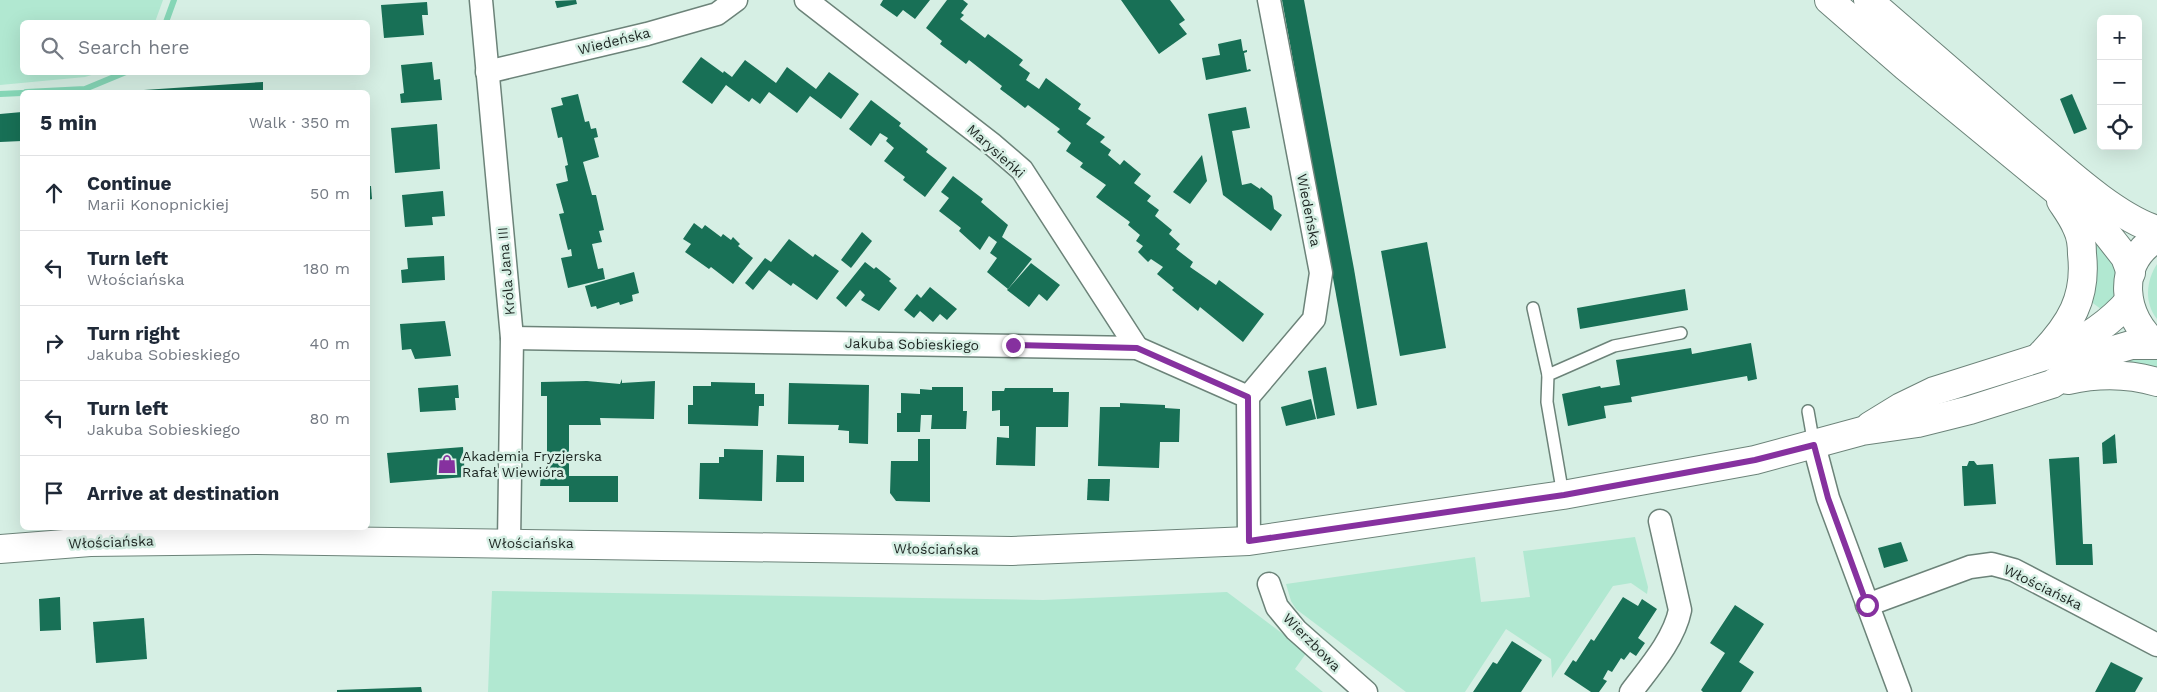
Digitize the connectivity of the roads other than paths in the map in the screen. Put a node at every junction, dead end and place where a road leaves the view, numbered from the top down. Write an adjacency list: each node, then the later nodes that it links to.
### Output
1 (481, 0): 7 (street, Króla Jana III)
2 (736, 0): 7 (street, Wiedeńska)
3 (806, 0): 17 (street, Marysieńki)
4 (1269, 0): 22 (street, Wiedeńska)
5 (1829, 0): 8 (main road)
6 (1868, 0): 9 (main road)
7 (487, 72): 15 (street, Króla Jana III)
8 (2052, 188): 11 (main road); 18 (main road)
9 (2157, 230)
10 (2157, 238): 11 (main road)
11 (2130, 273): 12 (main road)
12 (2128, 301): 16 (main road); 18 (main road, Włościańska)
13 (1533, 308): 19 (lane)
14 (1681, 333): 19 (lane)
15 (512, 338): 17 (street, Jakuba Sobieskiego); 29 (street, Króla Jana III)
16 (2157, 345): 21 (main road, Włościańska)
17 (1137, 348): 22 (street, Jakuba Sobieskiego)
18 (2038, 357): 24 (main road, Włościańska)
19 (1548, 376): 26 (lane)
20 (2157, 382): 21 (main road)
21 (2052, 384): 24 (main road, Włościańska)
22 (1248, 397): 28 (street)
23 (1808, 411): 25 (lane)
24 (1862, 431): 25 (main road, Włościańska)
25 (1814, 445): 26 (main road, Włościańska); 32 (street)
26 (1564, 495): 28 (main road, Włościańska)
27 (1660, 521): 35 (street)
28 (1249, 541): 29 (main road, Włościańska)
29 (509, 542): 30 (main road, Włościańska)
30 (0, 549)
31 (1269, 584): 34 (street, Wierzbowa)
32 (1867, 605): 33 (street, Włościańska); 36 (street)
33 (2157, 645)
34 (1366, 692)
35 (1631, 692)
36 (1900, 692)

